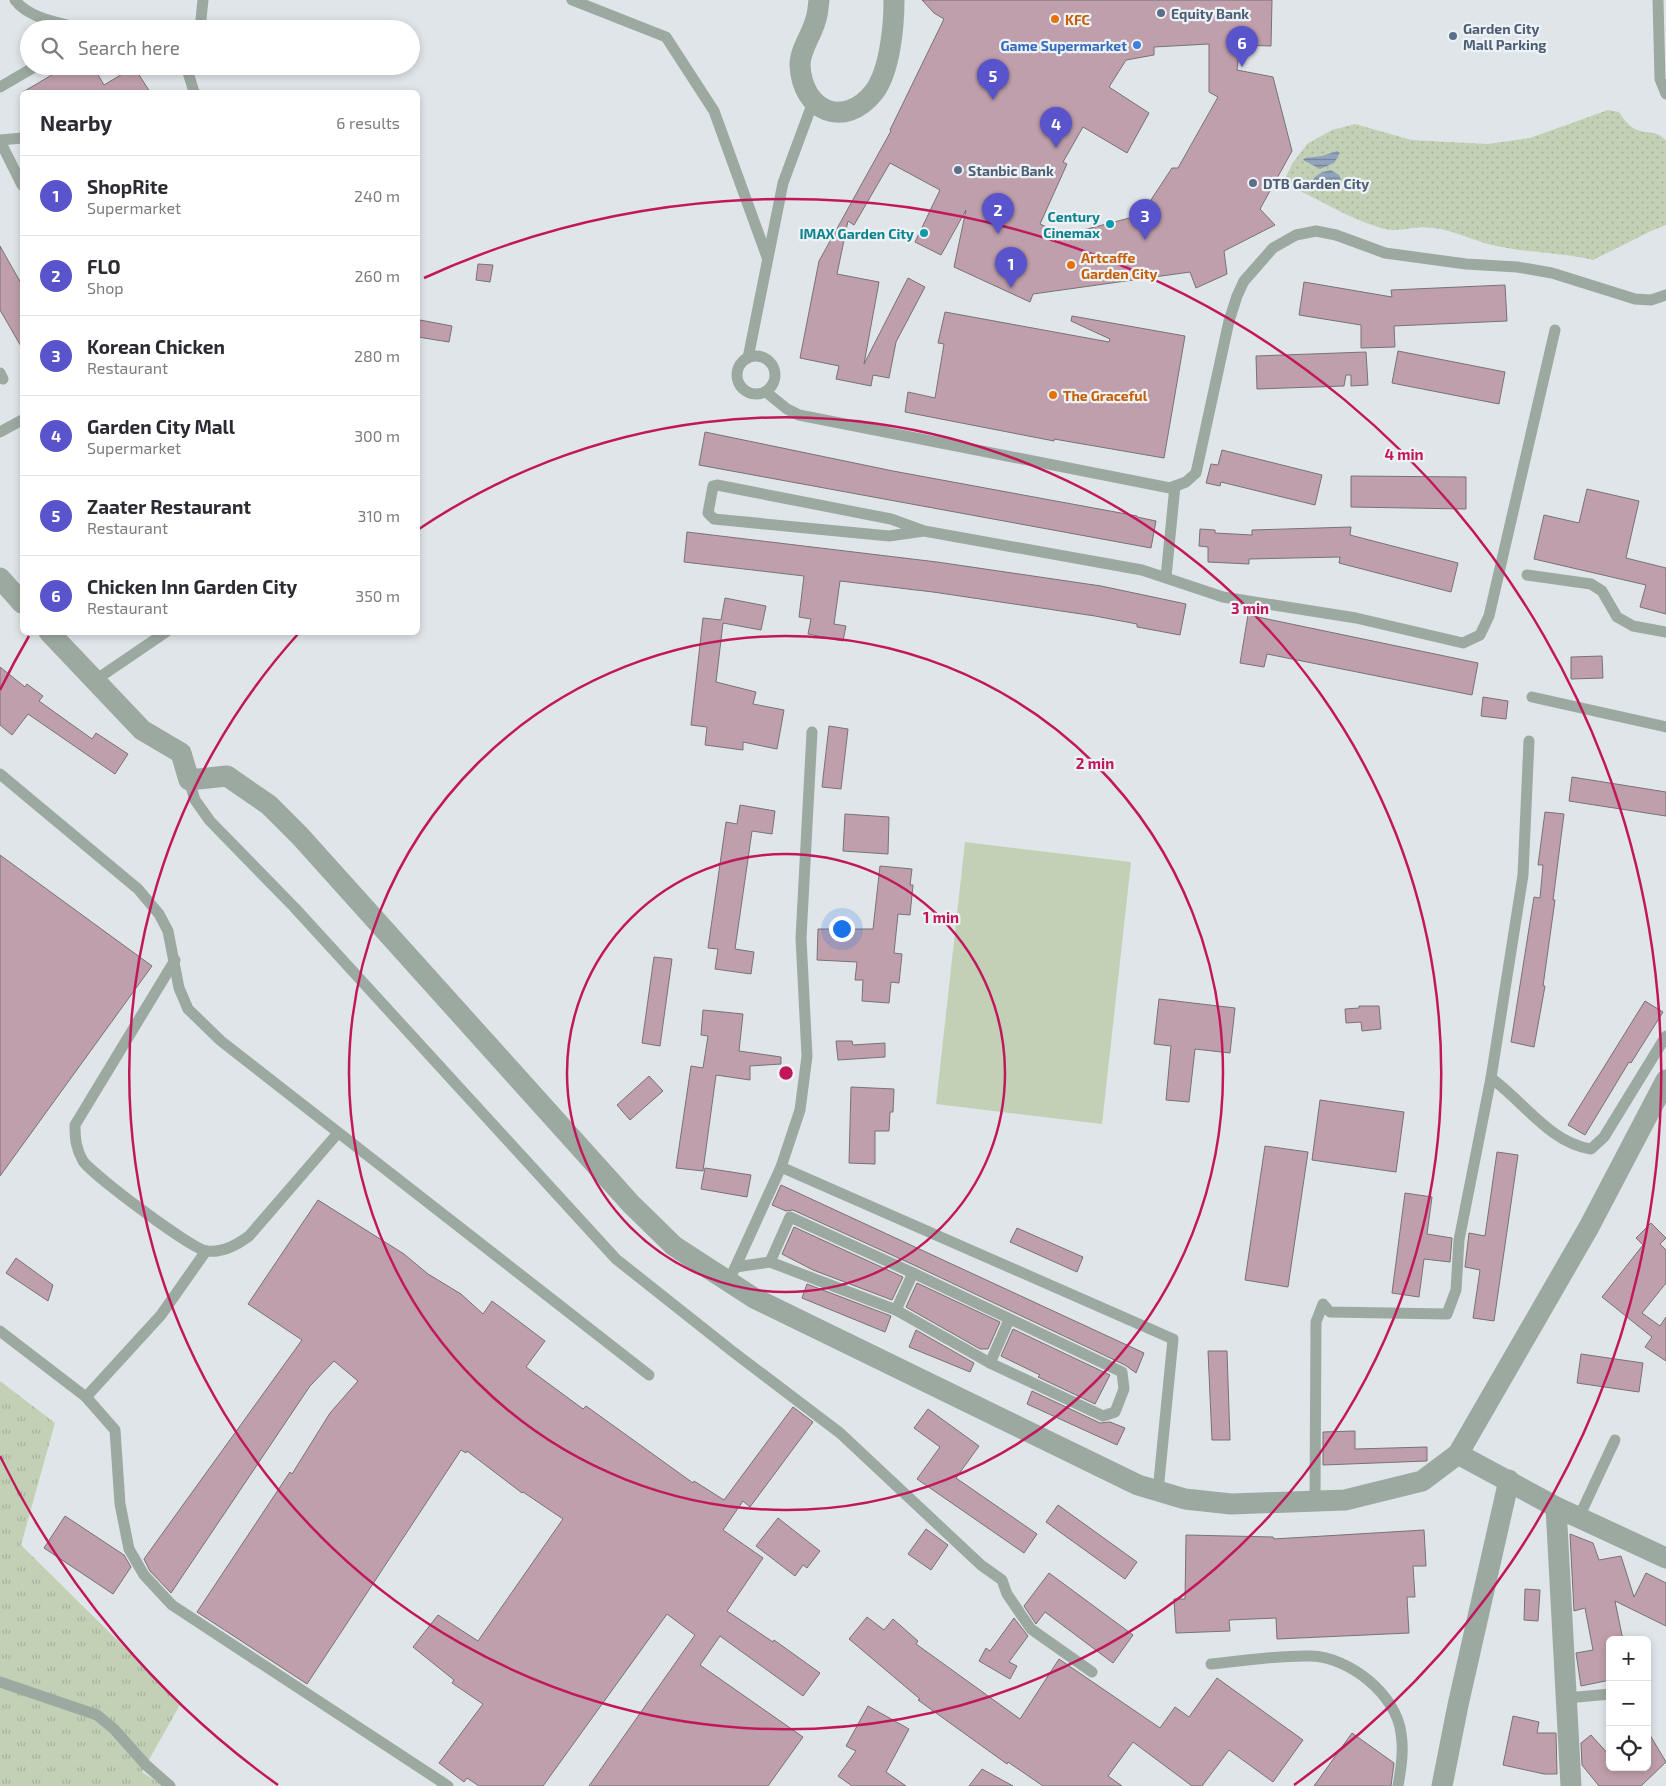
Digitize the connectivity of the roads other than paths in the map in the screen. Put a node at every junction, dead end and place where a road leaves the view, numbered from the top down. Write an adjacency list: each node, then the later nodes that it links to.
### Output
1 (14, 0): 7 (lane)
2 (203, 0): 8 (lane)
3 (572, 0): 18 (lane)
4 (820, 0): 14 (street)
5 (894, 0): 14 (street)
6 (1658, 0): 13 (lane)
7 (52, 20)
8 (201, 20)
9 (21, 75): 11 (lane)
10 (189, 75): 12 (lane)
11 (0, 87)
12 (193, 90)
13 (1666, 94)
14 (813, 102): 18 (lane)
15 (20, 138): 16 (lane)
16 (0, 140): 17 (lane)
17 (20, 181)
18 (767, 257): 21 (lane)
19 (1666, 295): 25 (lane)
20 (1555, 330): 28 (lane)
21 (748, 358): 22 (lane); 22 (lane)
22 (766, 392): 25 (lane)
23 (20, 421): 24 (lane)
24 (0, 432)
25 (1175, 486): 28 (lane)
26 (924, 531): 26 (lane); 28 (lane)
27 (1527, 575): 31 (lane)
28 (1166, 577)
29 (0, 578): 30 (street)
30 (13, 598)
31 (1666, 632)
32 (53, 635): 34 (street)
33 (162, 635): 34 (lane)
34 (94, 681): 40 (street)
35 (1532, 697): 36 (lane)
36 (1666, 727)
37 (812, 732): 46 (lane)
38 (1529, 740): 43 (lane)
39 (0, 774): 41 (lane)
40 (189, 780): 50 (street); 66 (lane)
41 (175, 960): 45 (lane); 47 (lane)
42 (1666, 1036): 43 (lane)
43 (1491, 1078): 61 (lane)
44 (1666, 1080): 58 (street)
45 (338, 1133): 47 (lane); 55 (lane)
46 (781, 1167): 50 (lane); 60 (lane)
47 (206, 1251): 56 (lane)
48 (770, 1262): 49 (lane); 50 (lane); 51 (lane)
49 (913, 1272): 51 (lane); 52 (lane)
50 (732, 1275): 60 (street)
51 (896, 1310): 54 (lane)
52 (1009, 1320): 54 (lane); 54 (lane)
53 (0, 1331): 56 (lane)
54 (990, 1363)
55 (649, 1375)
56 (86, 1397): 71 (lane)
57 (1615, 1440): 63 (lane)
58 (1458, 1454): 59 (street); 61 (street)
59 (1509, 1480): 62 (street); 73 (street)
60 (1158, 1491): 61 (street)
61 (1316, 1501)
62 (1556, 1507): 63 (street); 69 (street)
63 (1579, 1517): 64 (street)
64 (1666, 1558)
65 (1211, 1664): 72 (lane)
66 (1092, 1672)
67 (0, 1682): 70 (lane)
68 (1606, 1694): 69 (lane)
69 (1567, 1698): 74 (street)
70 (170, 1786)
71 (448, 1786)
72 (1398, 1786)
73 (1442, 1786)
74 (1571, 1786)

